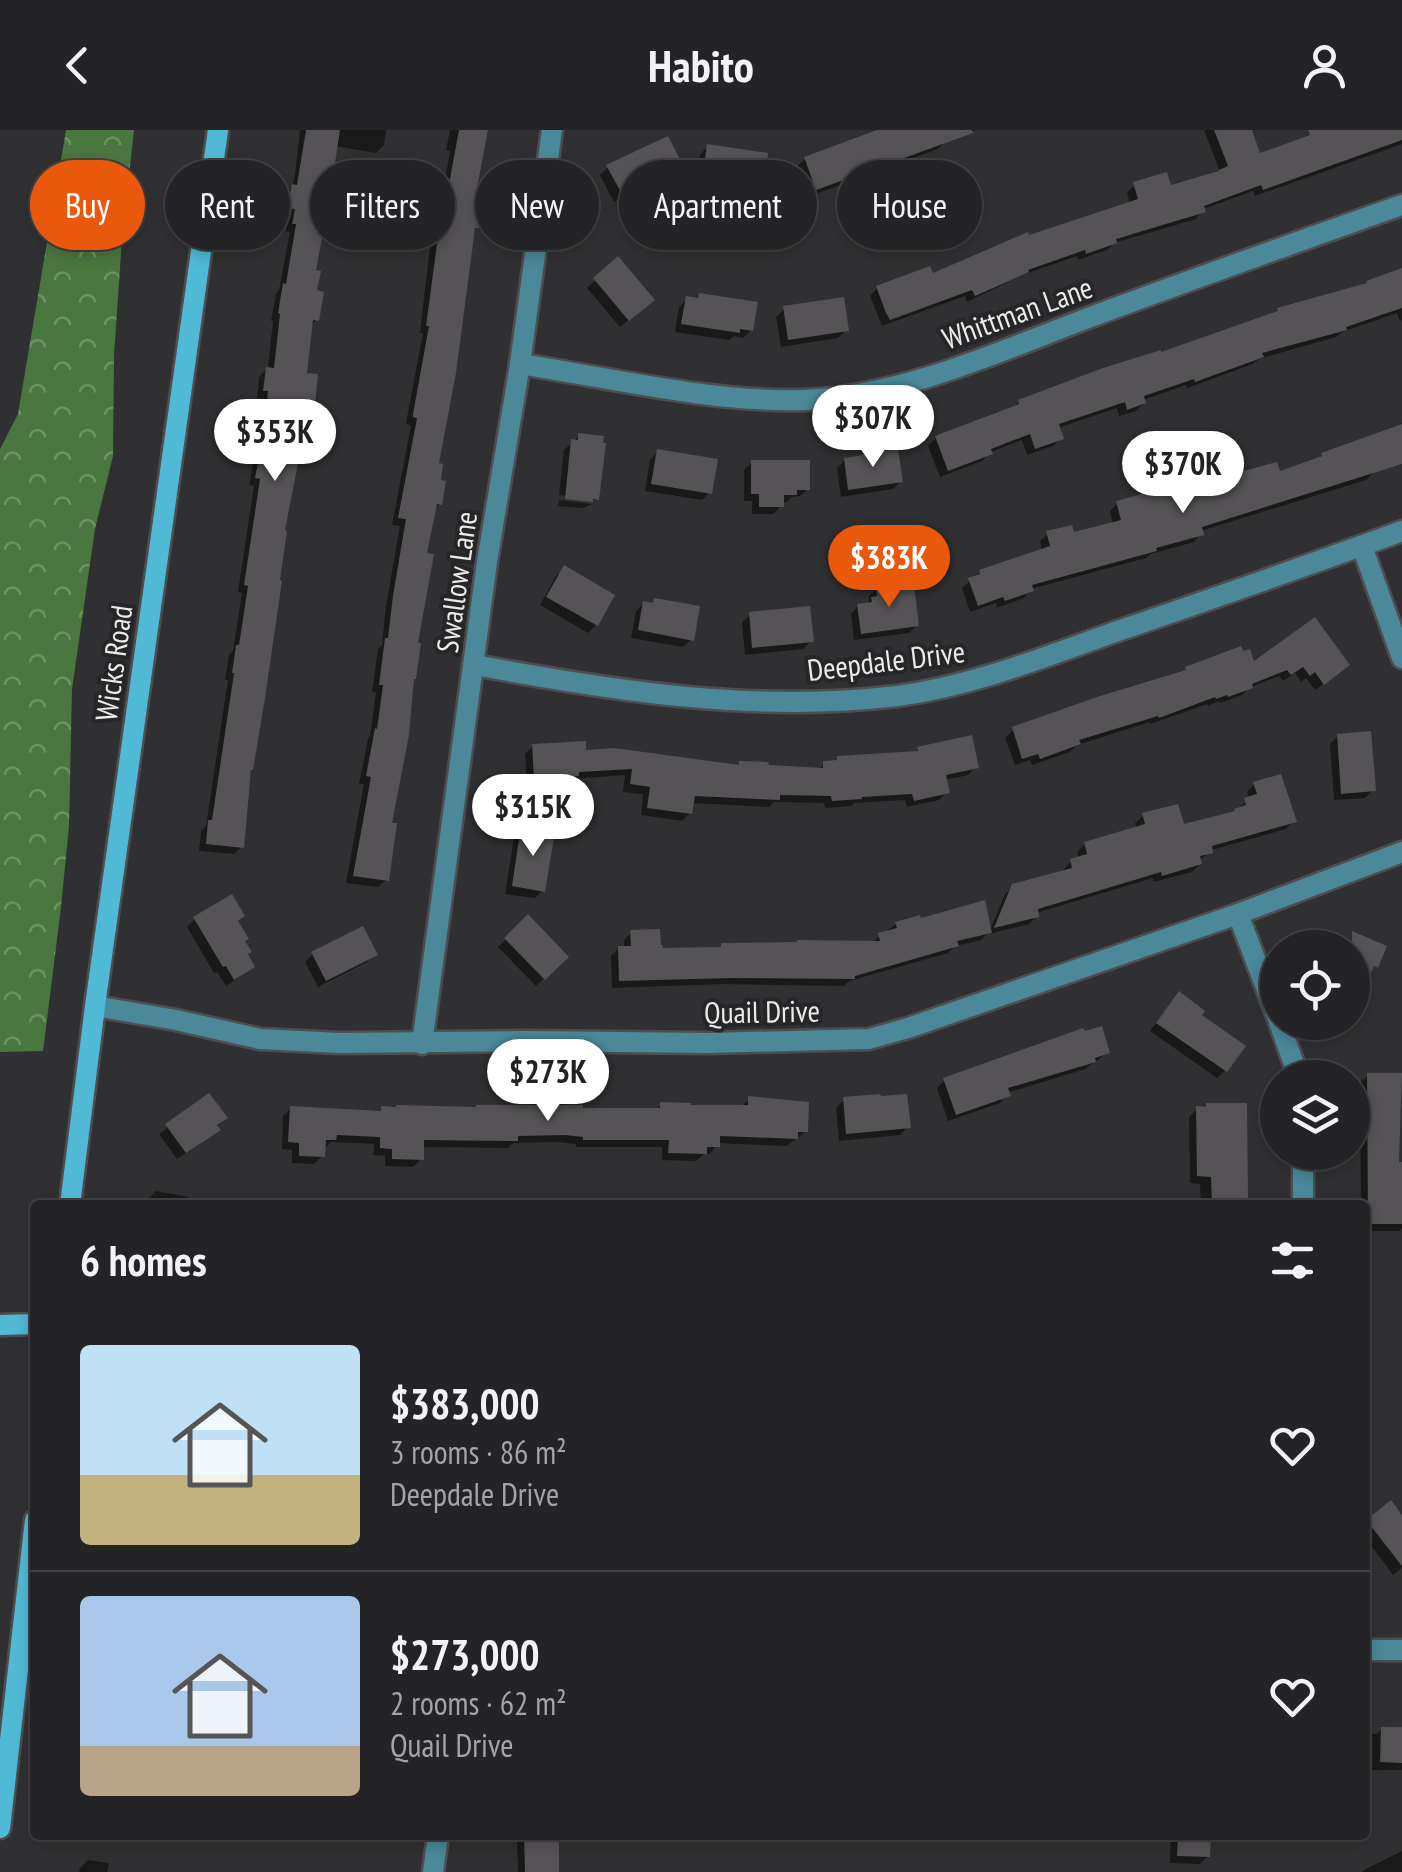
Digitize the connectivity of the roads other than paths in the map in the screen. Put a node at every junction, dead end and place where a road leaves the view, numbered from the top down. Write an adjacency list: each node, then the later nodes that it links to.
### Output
1 (218, 130): 12 (main road, Wicks Road)
2 (552, 130): 4 (street, Swallow Lane)
3 (1402, 205): 4 (street, Whittman Lane)
4 (520, 364): 8 (street, Swallow Lane)
5 (1402, 531): 6 (street, Deepdale Drive)
6 (1362, 546): 7 (street); 8 (street, Deepdale Drive)
7 (1402, 658)
8 (474, 666): 13 (street, Swallow Lane)
9 (1402, 852): 10 (street, Quail Drive)
10 (1238, 914): 11 (street); 13 (street, Quail Drive)
11 (1260, 973)
12 (95, 1006): 13 (street, Quail Drive); 15 (main road, Wicks Road)
13 (422, 1044)
14 (1303, 1170): 16 (street)
15 (71, 1200)
16 (1303, 1200)
17 (30, 1324): 18 (main road)
18 (0, 1325)
19 (30, 1602): 22 (main road)
20 (1370, 1650): 21 (street)
21 (1402, 1650)
22 (27, 1651): 23 (main road)
23 (0, 1828)
24 (437, 1840): 25 (street)
25 (433, 1872)

